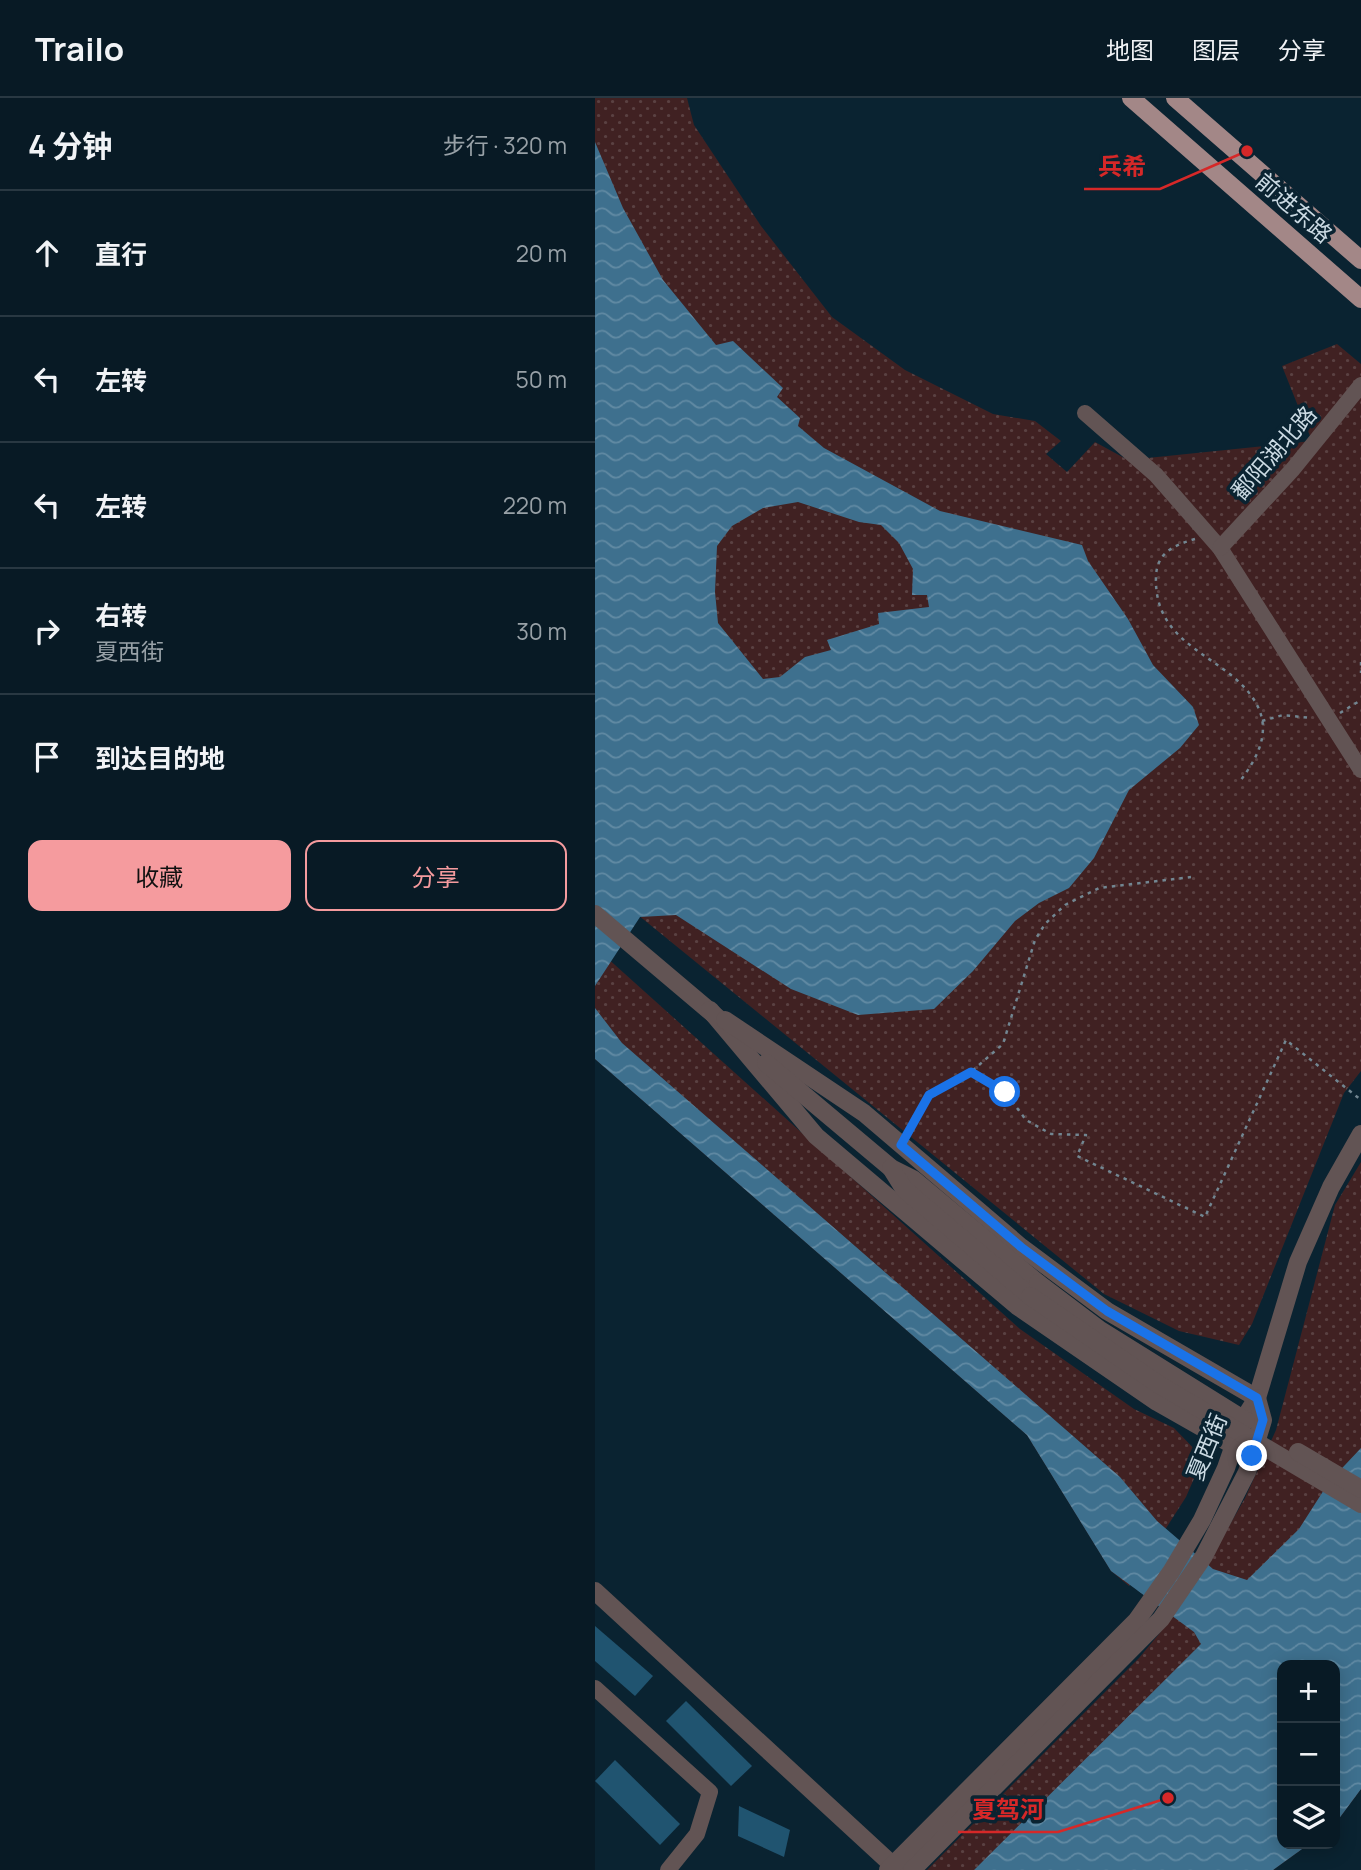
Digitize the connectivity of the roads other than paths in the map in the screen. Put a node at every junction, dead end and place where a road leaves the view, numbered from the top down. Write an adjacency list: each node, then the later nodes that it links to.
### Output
1 (1131, 98): 4 (main road, 前进东路)
2 (1175, 98): 3 (main road, 前进东路)
3 (1361, 260)
4 (1361, 299)
5 (1361, 385): 7 (street, 鄱阳湖北路)
6 (1085, 413): 7 (street)
7 (1220, 548): 8 (street)
8 (1361, 770)
9 (595, 914): 10 (street)
10 (710, 1010): 12 (street); 13 (street); 14 (street)
11 (1361, 1134): 13 (street)
12 (1034, 1290): 16 (street, bridge); 17 (street, bridge)
13 (1257, 1398): 14 (street, 夏西街); 15 (street, 夏西街)
14 (1234, 1447): 15 (street); 20 (street, 夏西街)
15 (1252, 1456): 22 (street, 夏西街)
16 (1361, 1489)
17 (1361, 1504)
18 (595, 1591): 20 (street)
19 (595, 1688): 21 (street)
20 (893, 1869)
21 (668, 1870)
22 (912, 1870)

